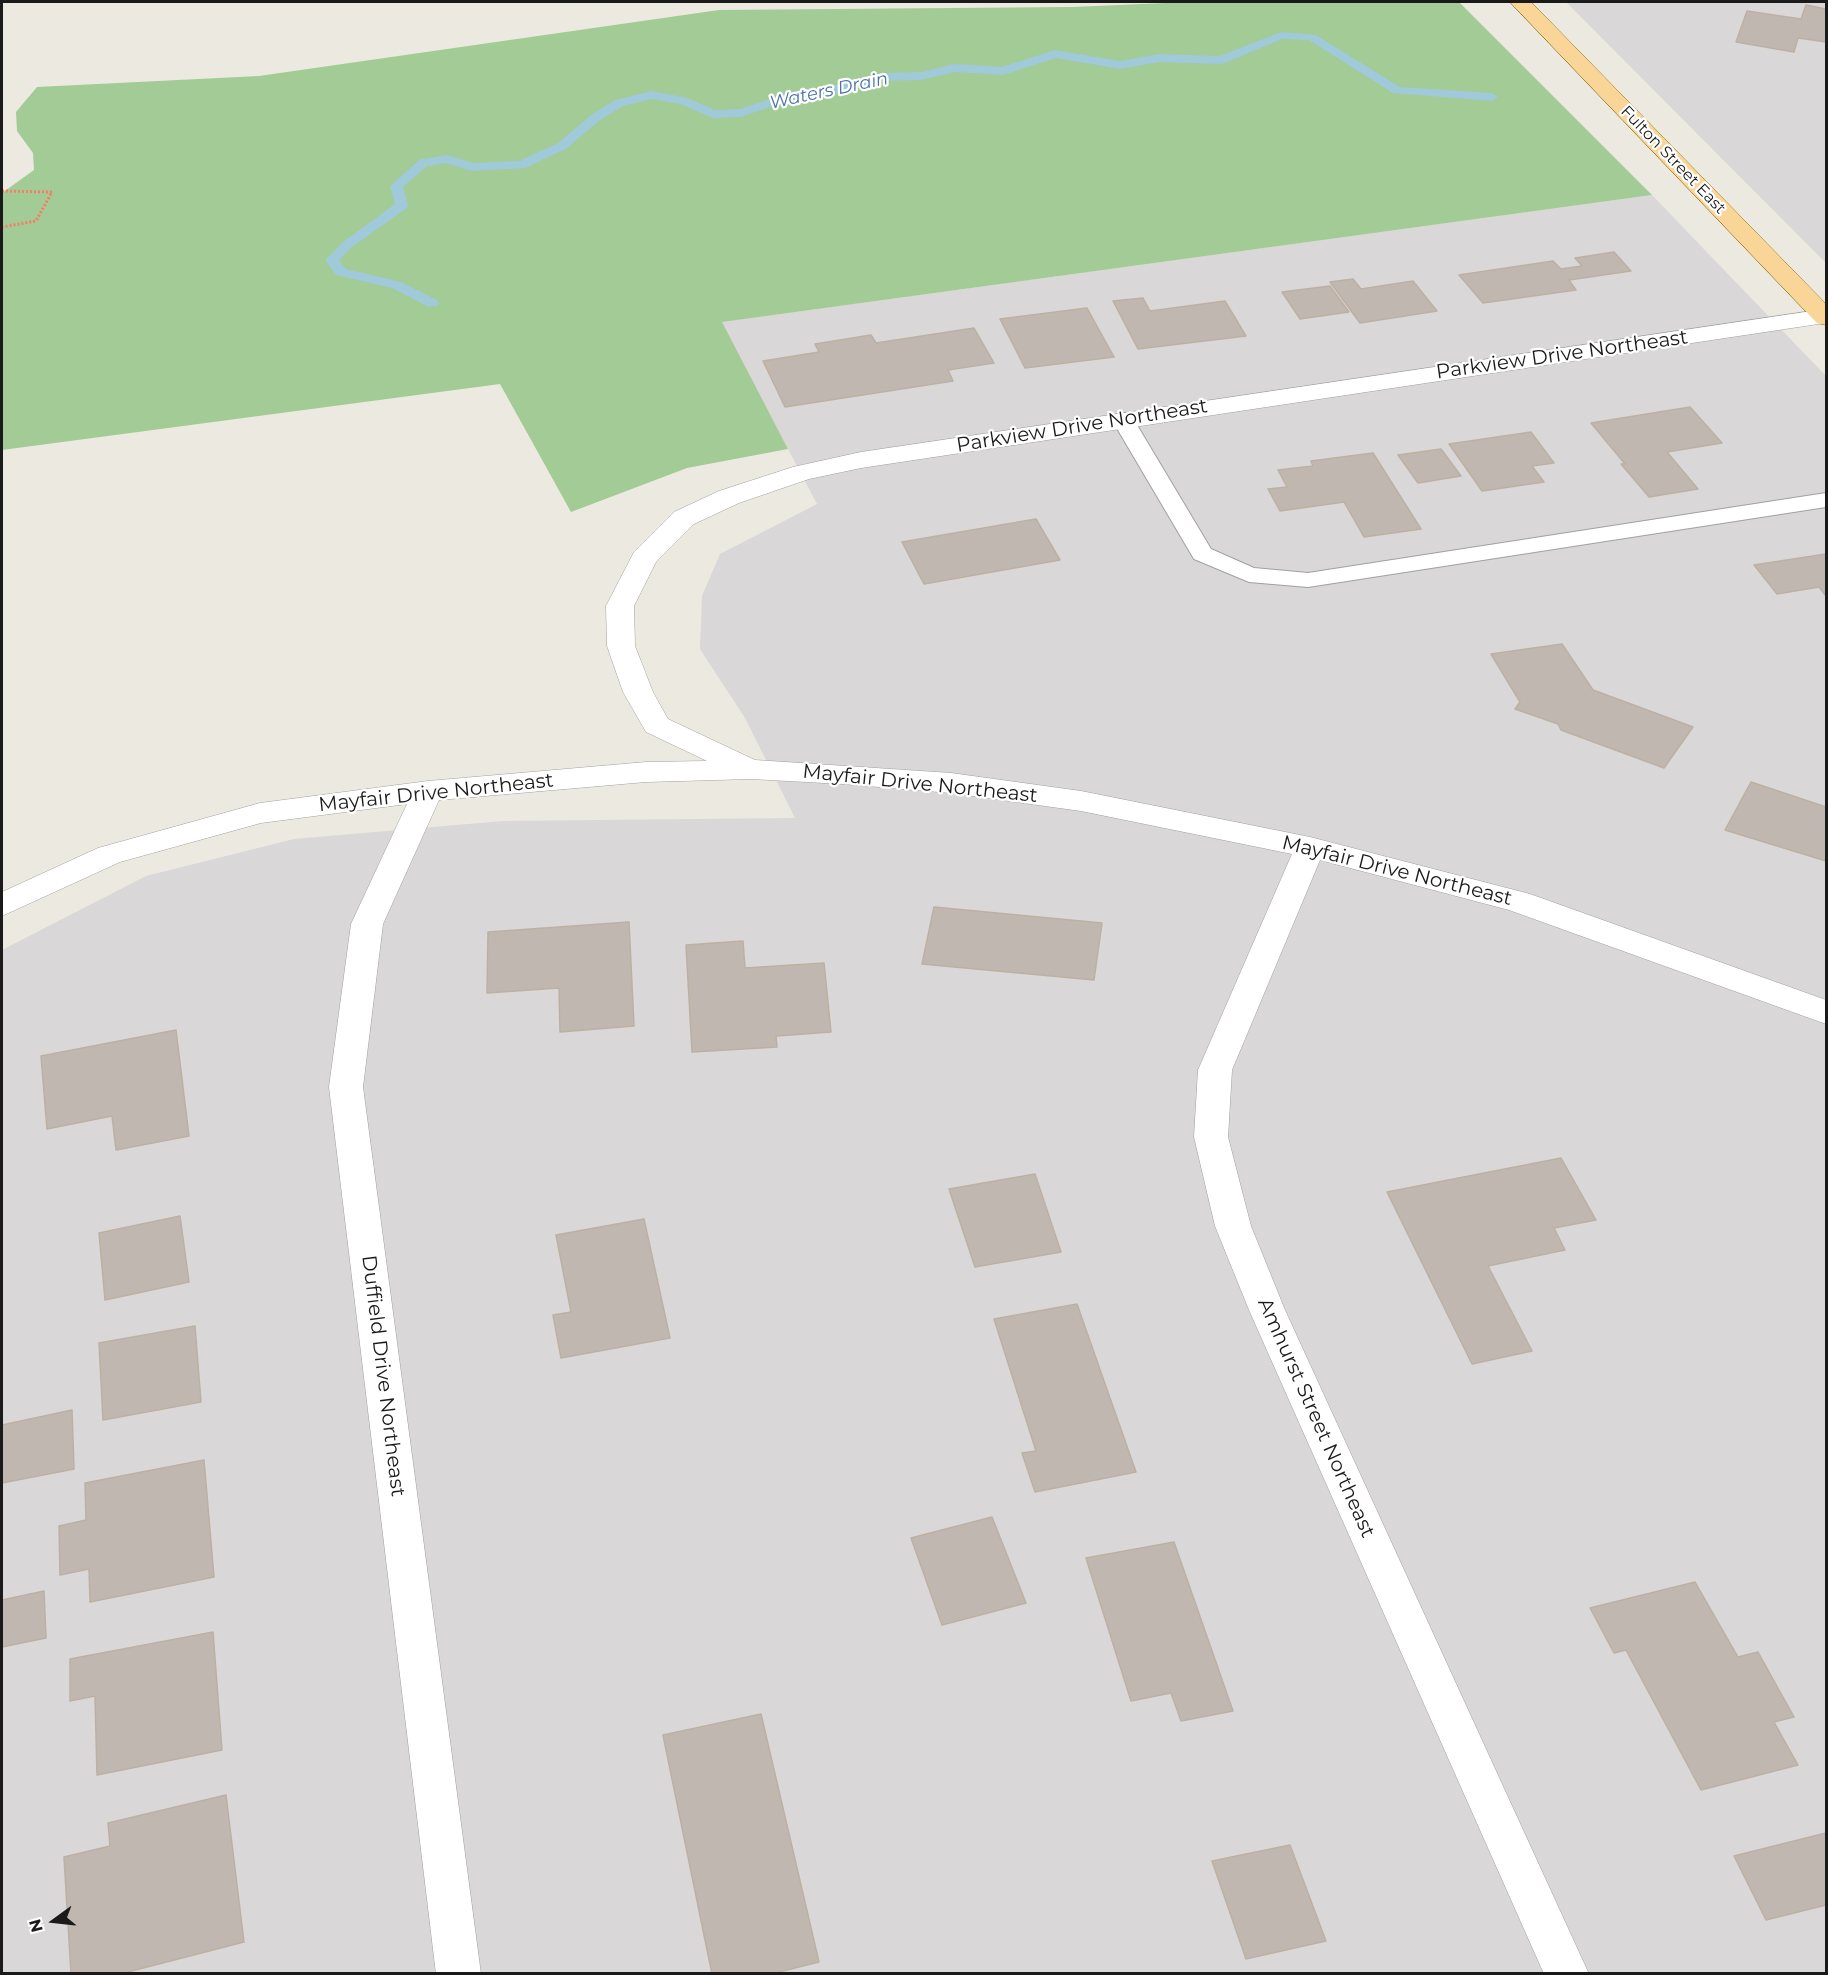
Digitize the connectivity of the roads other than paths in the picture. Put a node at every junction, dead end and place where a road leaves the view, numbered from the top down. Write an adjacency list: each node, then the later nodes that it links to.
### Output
1 (1520, 2): 2 (main road, Fulton Street East)
2 (1826, 317): 3 (street, Parkview Drive Northeast)
3 (1124, 420): 4 (lane); 5 (street, Parkview Drive Northeast)
4 (1827, 500)
5 (751, 769): 6 (street, Mayfair Drive Northeast); 7 (street, Mayfair Drive Northeast)
6 (428, 791): 8 (street, Mayfair Drive Northeast); 10 (street, Duffield Drive Northeast)
7 (1310, 848): 9 (street, Mayfair Drive Northeast); 11 (street, Amhurst Street Northeast)
8 (2, 905)
9 (1827, 1012)
10 (459, 1974)
11 (1567, 1974)

